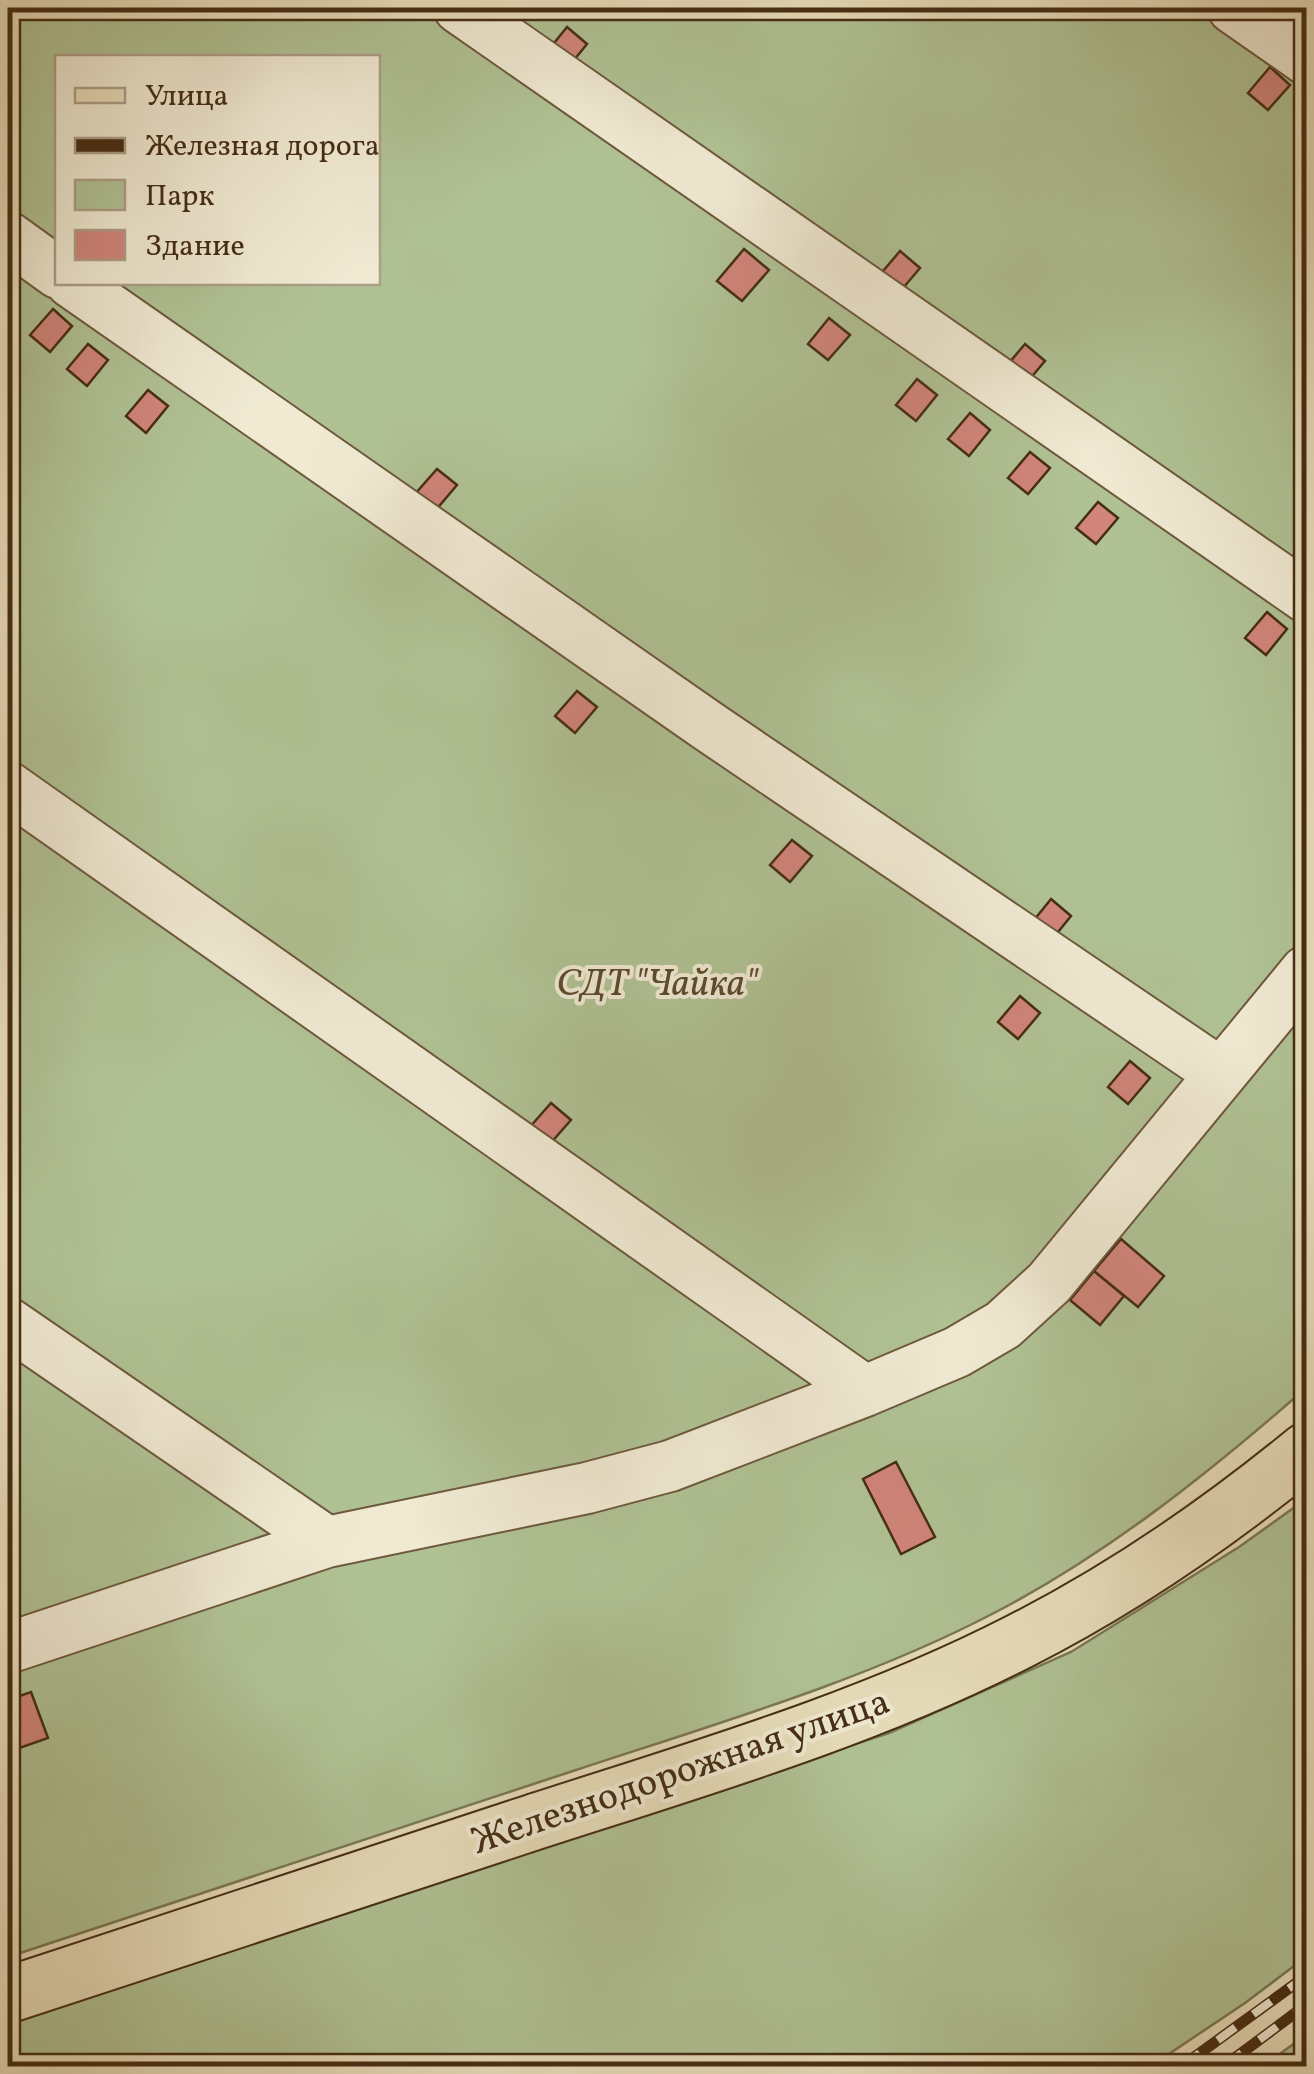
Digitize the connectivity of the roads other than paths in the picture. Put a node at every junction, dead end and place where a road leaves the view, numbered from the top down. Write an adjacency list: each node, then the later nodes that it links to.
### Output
1 (460, 8): 7 (lane)
2 (1232, 8): 3 (lane)
3 (1306, 59)
4 (8, 237): 5 (lane)
5 (55, 270)
6 (76, 285): 10 (lane)
7 (1306, 596)
8 (8, 787): 12 (lane)
9 (1306, 971): 10 (lane)
10 (1220, 1073): 12 (lane)
11 (8, 1323): 14 (lane)
12 (866, 1392): 14 (lane)
13 (1306, 1451): 16 (main road, Железнодорожная улица)
14 (327, 1542): 15 (lane)
15 (8, 1648)
16 (8, 1995)

